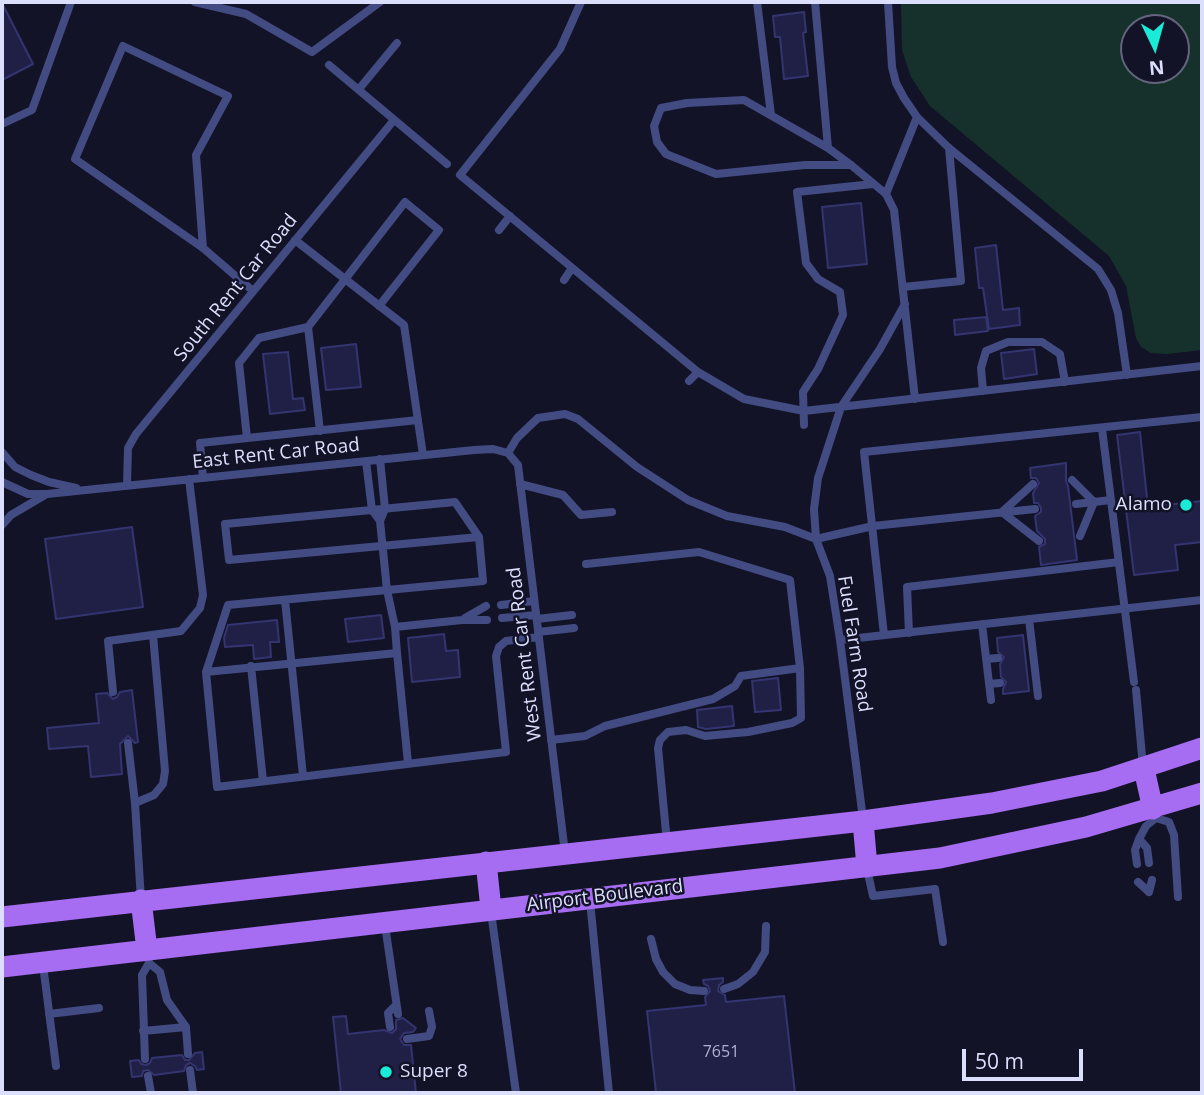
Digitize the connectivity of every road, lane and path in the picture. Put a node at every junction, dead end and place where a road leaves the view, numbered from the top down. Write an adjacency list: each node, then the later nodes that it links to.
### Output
1 (71, 2): 14 (lane)
2 (195, 2): 3 (lane)
3 (380, 2)
4 (581, 2): 21 (lane)
5 (757, 2): 11 (lane)
6 (815, 2): 15 (lane)
7 (888, 2): 12 (lane)
8 (397, 43): 10 (lane)
9 (329, 65): 10 (lane)
10 (359, 89): 13 (lane)
11 (771, 115): 15 (lane); 18 (lane)
12 (917, 117): 16 (lane); 20 (lane)
13 (394, 120): 17 (lane); 23 (lane, South Rent Car Road)
14 (2, 124)
15 (828, 148): 18 (lane)
16 (949, 148): 28 (lane); 35 (lane)
17 (447, 164)
18 (851, 166): 19 (lane)
19 (873, 184): 20 (lane); 41 (lane)
20 (886, 194): 28 (lane)
21 (510, 216): 22 (lane); 25 (lane)
22 (499, 230)
23 (295, 240): 26 (lane); 29 (lane, South Rent Car Road)
24 (203, 248): 24 (lane); 29 (lane)
25 (572, 268): 27 (lane); 34 (lane)
26 (345, 279): 31 (lane); 31 (lane); 32 (lane)
27 (564, 280)
28 (903, 287): 30 (lane)
29 (253, 291): 59 (lane, South Rent Car Road)
30 (905, 304): 39 (lane); 40 (lane, Fuel Farm Road)
31 (379, 306): 43 (lane)
32 (308, 327): 46 (lane); 47 (lane)
33 (1202, 366): 35 (lane)
34 (698, 372): 36 (lane); 41 (lane)
35 (1127, 375): 37 (lane)
36 (689, 381)
37 (1065, 382): 38 (lane); 38 (lane)
38 (983, 391): 39 (lane)
39 (915, 399): 40 (lane)
40 (841, 407): 41 (lane); 75 (lane, Fuel Farm Road)
41 (804, 411): 44 (lane)
42 (1202, 418): 45 (lane)
43 (418, 420): 46 (lane); 50 (lane)
44 (804, 425)
45 (1102, 429): 62 (lane); 72 (lane)
46 (320, 431): 47 (lane)
47 (247, 438): 53 (lane)
48 (2, 452): 60 (lane)
49 (508, 453): 50 (lane, East Rent Car Road); 57 (lane, West Rent Car Road); 75 (lane)
50 (423, 455): 51 (lane, East Rent Car Road)
51 (380, 459): 52 (lane, East Rent Car Road); 65 (lane)
52 (366, 461): 53 (lane, East Rent Car Road); 67 (lane)
53 (204, 478): 54 (lane, East Rent Car Road)
54 (189, 479): 59 (lane, East Rent Car Road); 97 (lane)
55 (1072, 480): 63 (lane)
56 (2, 482): 61 (lane)
57 (520, 484): 68 (lane); 83 (lane, West Rent Car Road)
58 (1033, 484): 69 (lane)
59 (127, 485): 60 (lane, East Rent Car Road)
60 (86, 489): 61 (lane, East Rent Car Road)
61 (47, 494): 71 (lane)
62 (1111, 500): 63 (lane); 78 (lane)
63 (1094, 502): 64 (lane); 73 (lane)
64 (1076, 504)
65 (385, 509): 67 (lane); 70 (lane); 74 (lane)
66 (1035, 509): 69 (lane)
67 (372, 510): 70 (lane); 77 (lane)
68 (612, 512)
69 (1002, 512): 72 (lane); 76 (lane)
70 (380, 521): 77 (lane)
71 (2, 525)
72 (873, 526): 75 (lane); 99 (lane)
73 (1080, 536)
74 (479, 537): 77 (lane); 80 (lane)
75 (816, 540): 100 (lane, Fuel Farm Road)
76 (1039, 541)
77 (383, 546): 80 (lane)
78 (1119, 562): 86 (lane); 96 (lane)
79 (586, 564): 106 (lane)
80 (387, 590): 81 (lane); 94 (lane)
81 (285, 600): 104 (lane); 107 (lane)
82 (1202, 600): 86 (lane)
83 (534, 601): 84 (lane); 88 (lane, West Rent Car Road)
84 (501, 605)
85 (486, 606): 91 (lane)
86 (1125, 608): 90 (lane); 117 (lane)
87 (572, 615): 88 (lane)
88 (536, 617): 89 (lane); 98 (lane, West Rent Car Road)
89 (502, 618)
90 (1029, 619): 93 (lane); 111 (lane)
91 (462, 620): 92 (lane); 94 (lane)
92 (487, 620)
93 (982, 624): 96 (lane); 103 (lane)
94 (395, 626): 101 (lane)
95 (574, 628): 98 (lane)
96 (909, 633): 99 (lane)
97 (153, 635): 110 (lane); 121 (lane)
98 (538, 635): 113 (lane, West Rent Car Road); 116 (lane)
99 (884, 635): 100 (lane)
100 (840, 640): 123 (lane, Fuel Farm Road)
101 (397, 653): 104 (lane); 116 (lane)
102 (998, 657): 103 (lane)
103 (986, 659): 109 (lane)
104 (291, 663): 105 (lane); 118 (lane)
105 (251, 666): 107 (lane); 119 (lane)
106 (800, 668): 113 (lane); 125 (lane)
107 (206, 672): 119 (lane)
108 (1000, 683): 109 (lane)
109 (989, 684): 112 (lane)
110 (113, 692)
111 (1038, 696)
112 (991, 700)
113 (551, 740): 126 (lane, West Rent Car Road)
114 (128, 743): 121 (lane)
115 (1202, 748): 117 (main road)
116 (408, 764): 118 (lane)
117 (1144, 769): 122 (main road); 123 (main road)
118 (303, 776): 119 (lane)
119 (263, 781)
120 (1202, 793): 122 (main road, Airport Boulevard)
121 (135, 803): 135 (lane)
122 (1155, 813): 124 (lane); 130 (main road, Airport Boulevard); 134 (lane)
123 (863, 821): 125 (main road); 130 (main road)
124 (1139, 839): 128 (lane); 129 (lane)
125 (667, 843): 126 (main road)
126 (565, 853): 127 (main road)
127 (486, 862): 135 (main road); 136 (main road)
128 (1149, 863)
129 (1137, 864)
130 (867, 867): 133 (main road, Airport Boulevard); 141 (lane)
131 (1152, 880): 132 (lane)
132 (1138, 882)
133 (590, 897): 136 (main road, Airport Boulevard); 162 (lane)
134 (1178, 897)
135 (141, 900): 137 (main road); 142 (main road)
136 (491, 909): 138 (main road, Airport Boulevard); 161 (lane)
137 (2, 917)
138 (385, 922): 142 (main road, Airport Boulevard); 151 (lane)
139 (766, 926): 145 (lane)
140 (651, 939): 146 (lane)
141 (943, 943)
142 (148, 956): 143 (main road, Airport Boulevard); 150 (lane); 152 (lane)
143 (43, 962): 144 (main road, Airport Boulevard); 149 (lane)
144 (2, 967)
145 (724, 989)
146 (705, 991)
147 (99, 1008): 149 (lane)
148 (429, 1011): 153 (lane)
149 (49, 1014): 156 (lane)
150 (186, 1027): 152 (lane); 154 (lane)
151 (390, 1027)
152 (143, 1031): 155 (lane)
153 (408, 1039)
154 (188, 1054)
155 (145, 1059)
156 (56, 1066)
157 (190, 1070): 160 (lane)
158 (148, 1076): 159 (lane)
159 (151, 1093)
160 (193, 1093)
161 (516, 1093)
162 (609, 1093)

